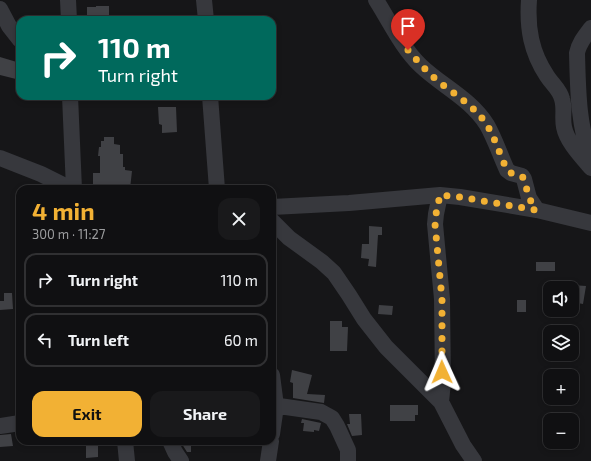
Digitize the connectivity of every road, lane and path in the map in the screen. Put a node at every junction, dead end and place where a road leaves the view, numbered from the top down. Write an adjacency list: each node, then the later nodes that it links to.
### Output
1 (68, 0): 6 (street)
2 (204, 0): 7 (street)
3 (376, 0): 23 (street)
4 (529, 0): 17 (street)
5 (0, 9): 8 (street)
6 (69, 16)
7 (206, 16)
8 (4, 28): 10 (street)
9 (591, 28): 15 (street)
10 (16, 37)
11 (63, 100): 14 (street)
12 (70, 100): 14 (street)
13 (210, 100): 20 (street)
14 (70, 113): 19 (street)
15 (590, 152)
16 (0, 158): 18 (street)
17 (591, 168)
18 (64, 185)
19 (73, 185)
20 (217, 185)
21 (440, 195): 22 (street); 23 (street); 26 (street)
22 (276, 207)
23 (536, 210): 24 (street)
24 (591, 223)
25 (276, 225): 26 (street)
26 (441, 402): 37 (street)
27 (276, 410): 36 (street)
28 (16, 424): 29 (street)
29 (0, 426)
30 (125, 445): 33 (street)
31 (172, 445): 34 (street)
32 (270, 445): 35 (street)
33 (127, 461)
34 (181, 461)
35 (268, 461)
36 (348, 461)
37 (474, 461)

